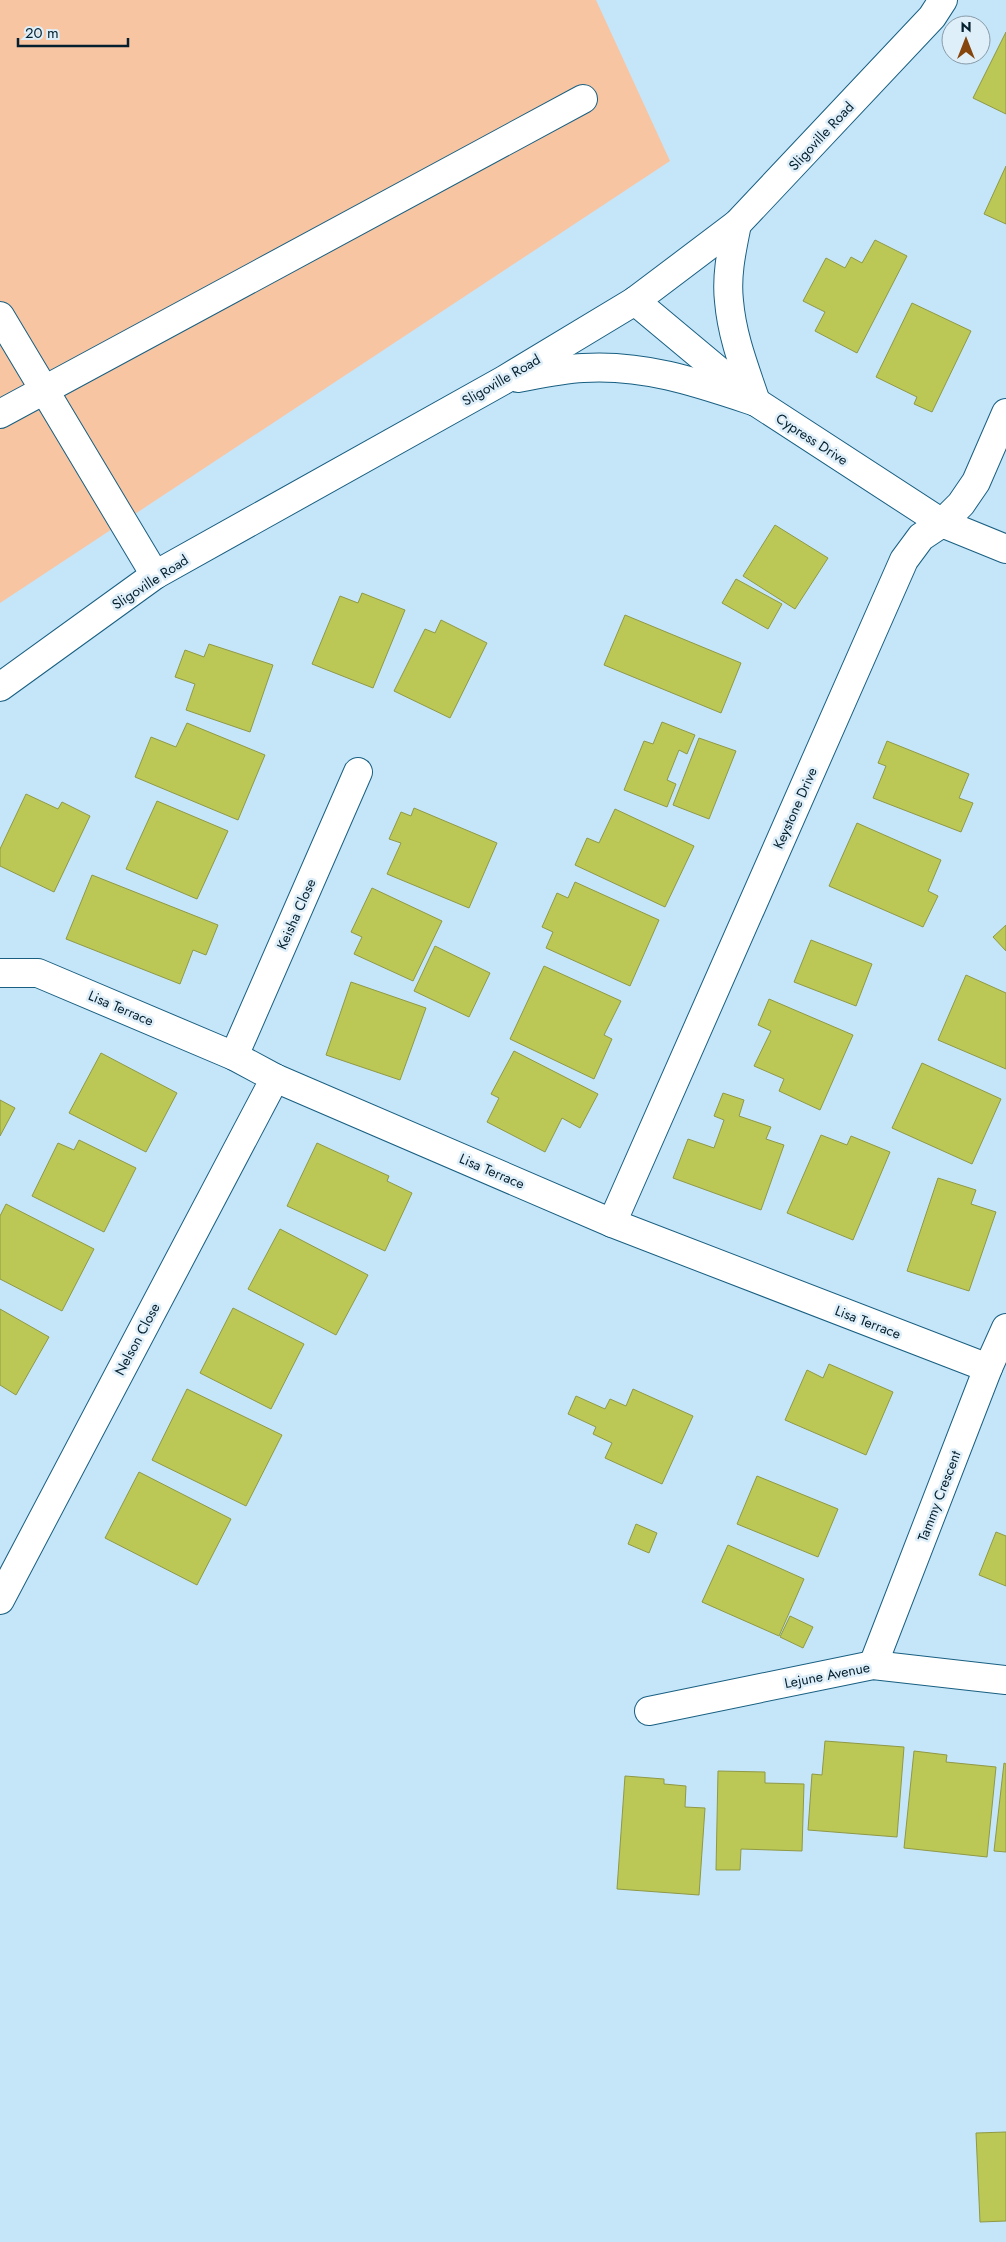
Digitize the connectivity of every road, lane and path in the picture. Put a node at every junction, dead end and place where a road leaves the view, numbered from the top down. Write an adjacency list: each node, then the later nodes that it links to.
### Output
1 (943, 0): 3 (street, Sligoville Road)
2 (583, 99): 7 (street)
3 (737, 224): 4 (street, Sligoville Road); 8 (street)
4 (635, 302): 6 (street, Sligoville Road); 8 (street, Cypress Drive)
5 (0, 316): 7 (street)
6 (504, 380): 8 (street); 13 (street, Sligoville Road)
7 (44, 390): 10 (street); 13 (street)
8 (756, 402): 11 (street, Cypress Drive)
9 (1006, 413): 11 (street, Keystone Drive)
10 (0, 414)
11 (942, 523): 12 (street, Cypress Drive); 19 (street, Keystone Drive)
12 (1006, 549)
13 (156, 575): 14 (street, Sligoville Road)
14 (0, 686)
15 (358, 772): 17 (street, Keisha Close)
16 (0, 974): 17 (street, Lisa Terrace)
17 (234, 1056): 18 (street, Lisa Terrace)
18 (275, 1078): 19 (street, Lisa Terrace); 22 (street, Nelson Close)
19 (612, 1223): 21 (street, Lisa Terrace)
20 (1006, 1328): 21 (street, Tammy Crescent)
21 (988, 1368): 23 (street, Tammy Crescent)
22 (0, 1600)
23 (873, 1665): 24 (street, Lejune Avenue); 25 (street, Lejune Avenue)
24 (1006, 1680)
25 (649, 1711)

